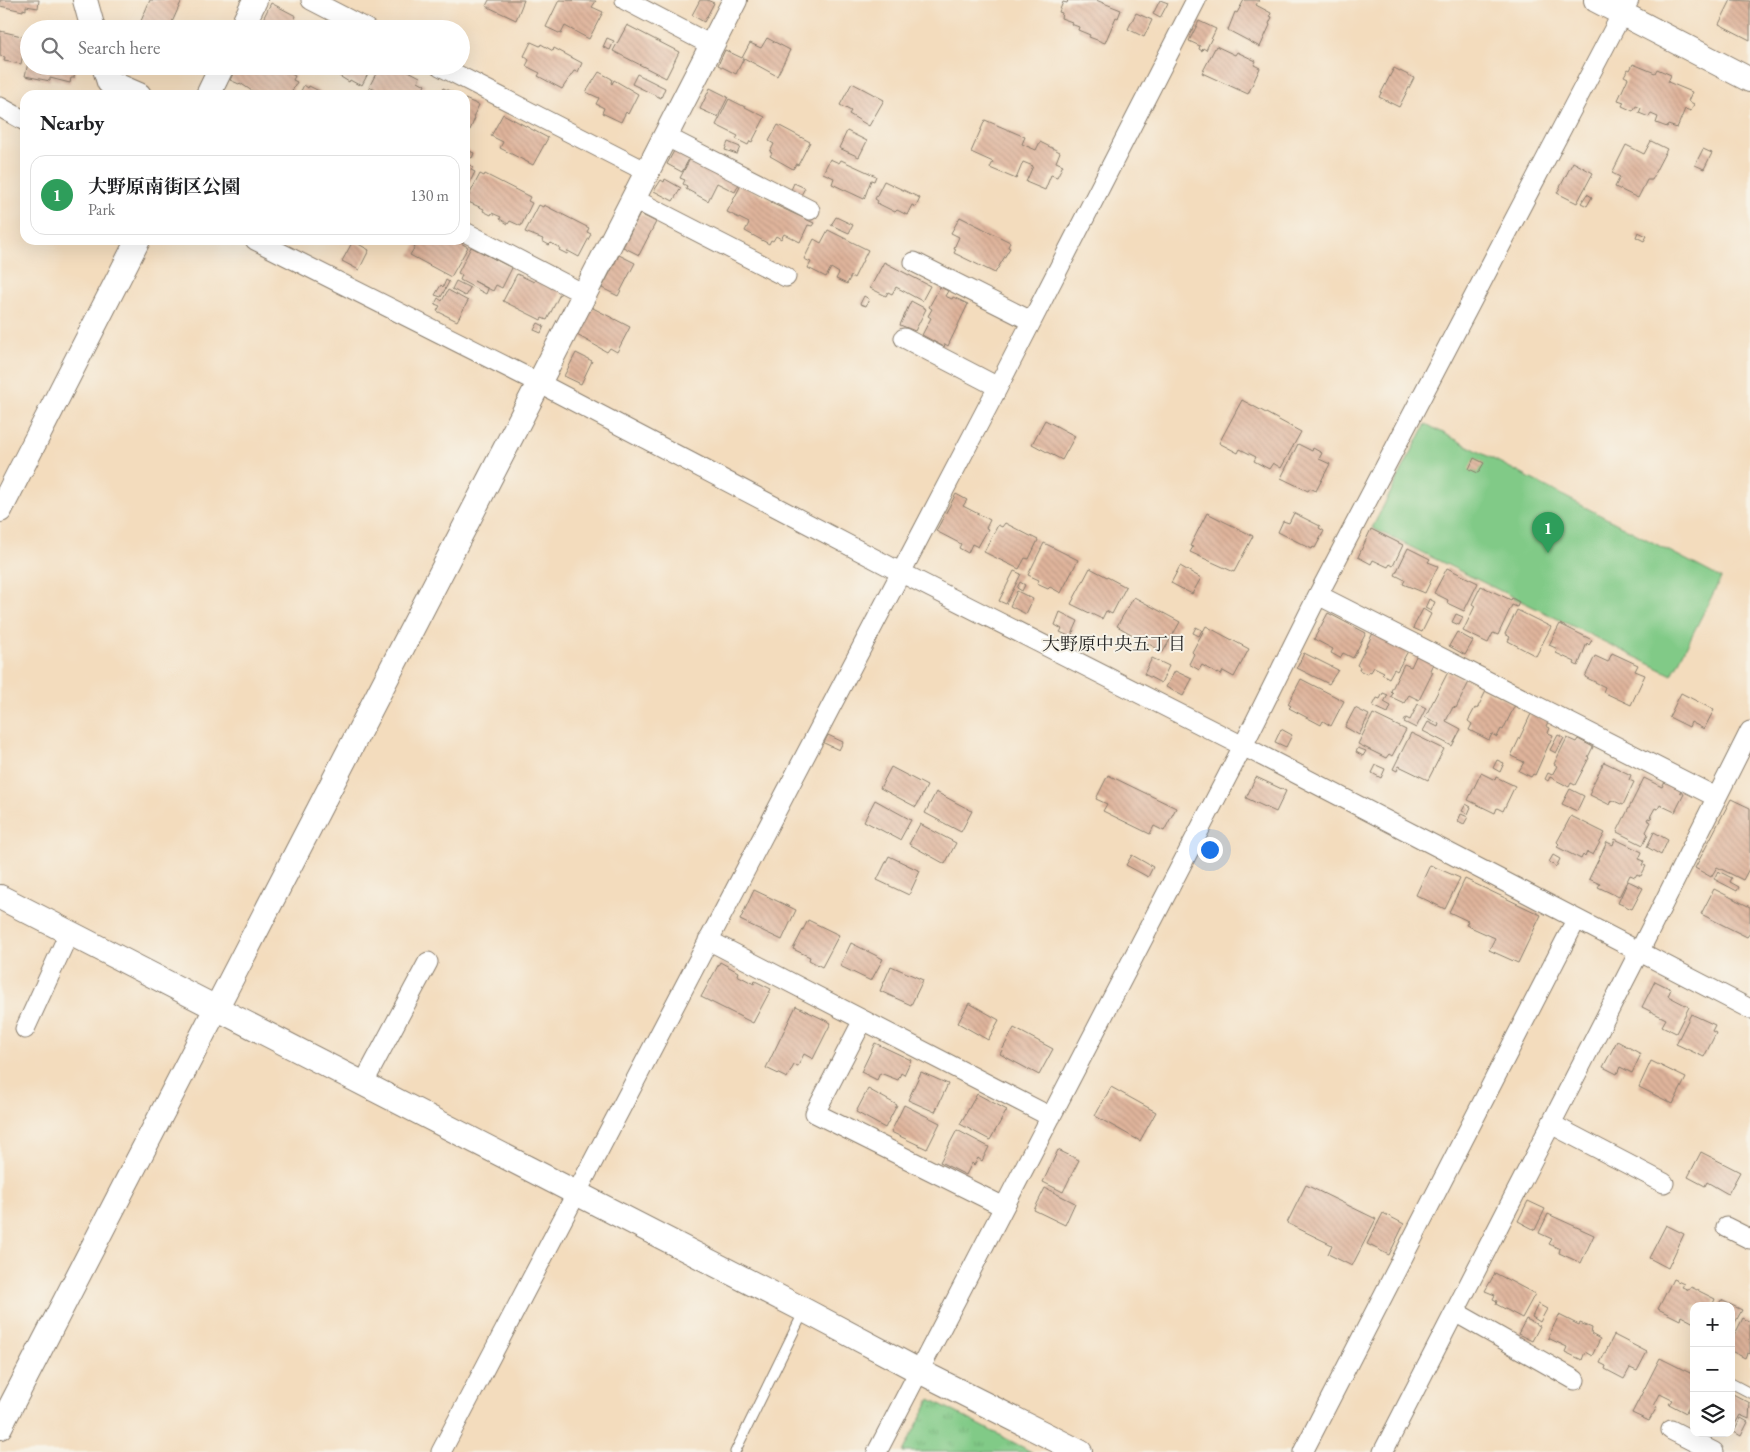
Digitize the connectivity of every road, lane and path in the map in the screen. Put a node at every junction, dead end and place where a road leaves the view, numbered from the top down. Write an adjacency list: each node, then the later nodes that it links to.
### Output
1 (85, 0): 9 (street)
2 (255, 0): 10 (street)
3 (311, 0): 11 (street)
4 (625, 0): 12 (street)
5 (735, 0): 12 (street)
6 (1196, 0): 31 (street)
7 (1596, 0): 8 (street)
8 (1625, 7): 16 (street); 37 (street)
9 (91, 20)
10 (245, 20)
11 (350, 20)
12 (712, 45): 21 (street)
13 (107, 75): 17 (street)
14 (218, 75): 18 (street)
15 (458, 75): 22 (street)
16 (1750, 80)
17 (127, 90)
18 (210, 90)
19 (0, 107): 20 (street)
20 (20, 118)
21 (665, 136): 22 (street); 24 (street)
22 (647, 172): 23 (street)
23 (634, 199): 29 (street); 30 (street)
24 (810, 210)
25 (470, 235): 30 (street)
26 (135, 245): 35 (street)
27 (265, 245): 33 (street)
28 (914, 262): 31 (street)
29 (786, 277)
30 (584, 294): 33 (street)
31 (1031, 321): 34 (street)
32 (904, 338): 34 (street)
33 (539, 383): 36 (street); 47 (street)
34 (998, 386): 36 (street)
35 (0, 510)
36 (900, 572): 39 (street); 44 (street)
37 (1318, 595): 39 (street); 40 (street)
38 (1750, 731): 40 (street)
39 (1243, 746): 42 (street); 52 (street)
40 (1716, 797): 45 (street)
41 (0, 898): 43 (street)
42 (1576, 920): 45 (street); 71 (street)
43 (69, 933): 47 (street); 50 (street)
44 (708, 940): 49 (street); 55 (street)
45 (1639, 952): 48 (street); 53 (street)
46 (428, 962): 51 (street)
47 (216, 1009): 51 (street); 65 (street)
48 (1750, 1009)
49 (863, 1020): 52 (street); 56 (street)
50 (25, 1029)
51 (363, 1084): 55 (street)
52 (1051, 1117): 56 (street)
53 (1551, 1124): 54 (street); 60 (street)
54 (1664, 1183)
55 (575, 1193): 59 (street); 67 (street)
56 (1004, 1207): 61 (street)
57 (1726, 1227): 58 (street)
58 (1750, 1240)
59 (804, 1310): 61 (street); 68 (lane)
60 (1455, 1312): 62 (street); 72 (street)
61 (919, 1371): 69 (street); 70 (street)
62 (1575, 1380)
63 (1735, 1386): 64 (lane)
64 (1750, 1393)
65 (0, 1427)
66 (1671, 1430): 73 (street)
67 (441, 1452)
68 (735, 1452)
69 (877, 1452)
70 (1080, 1452)
71 (1303, 1452)
72 (1383, 1452)
73 (1714, 1452)

